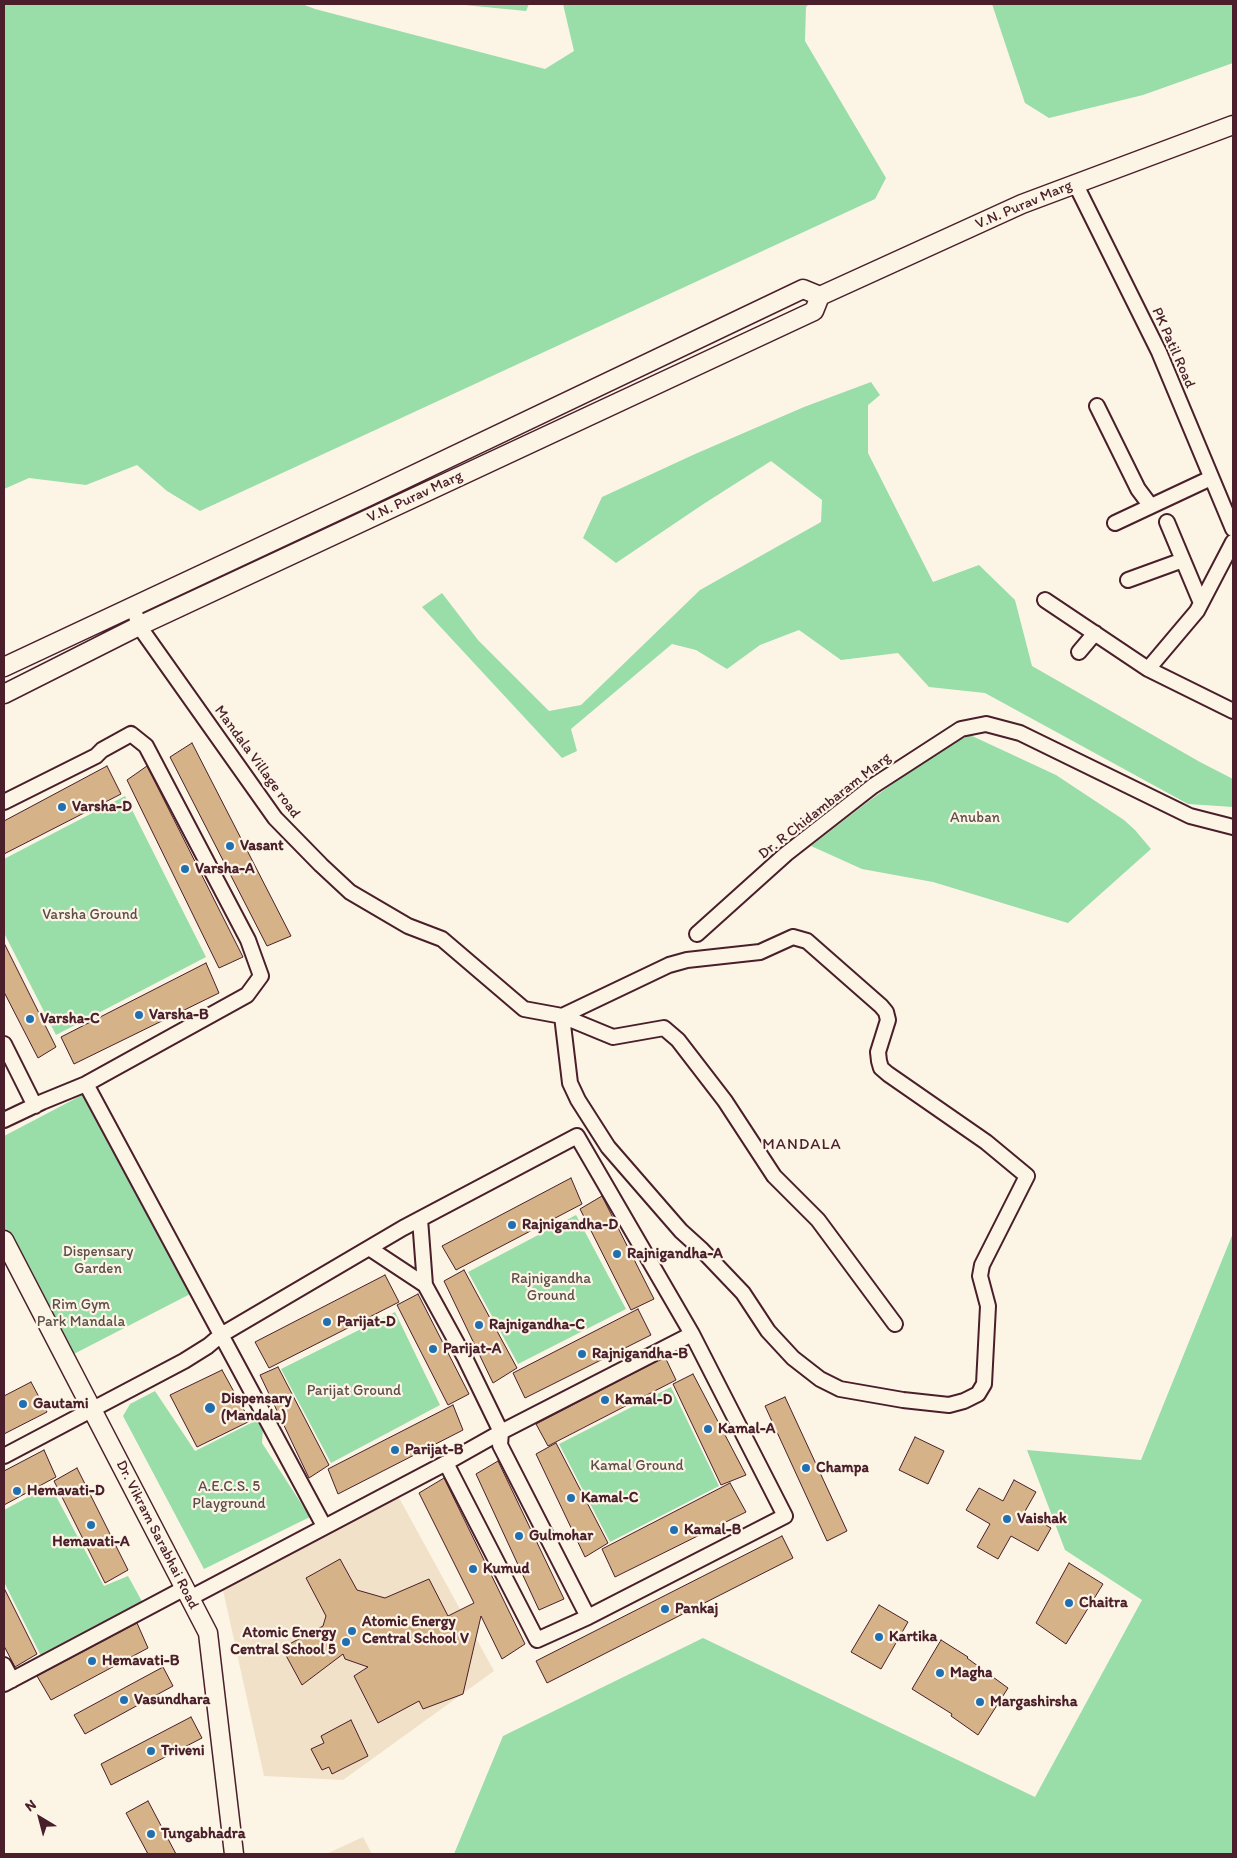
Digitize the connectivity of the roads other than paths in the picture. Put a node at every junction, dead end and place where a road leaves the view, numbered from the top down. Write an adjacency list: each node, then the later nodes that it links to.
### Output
1 (1233, 125): 2 (street, V.N. Purav Marg)
2 (1075, 183): 3 (street, V.N. Purav Marg); 5 (street, PK Patil Road)
3 (820, 296): 6 (street, V.N. Purav Marg); 8 (street, V.N. Purav Marg)
4 (1098, 406): 7 (street)
5 (1211, 478): 7 (street); 11 (street, PK Patil Road)
6 (367, 497): 8 (street); 17 (street, V.N. Purav Marg)
7 (1150, 505): 10 (street)
8 (377, 515): 18 (street, V.N. Purav Marg)
9 (1167, 522): 13 (street)
10 (1115, 523)
11 (1233, 530)
12 (1233, 542): 16 (street)
13 (1183, 560): 14 (street); 16 (street)
14 (1128, 580)
15 (1045, 600): 19 (street)
16 (1200, 603): 22 (street)
17 (133, 606): 18 (street, Mandala Village road); 21 (street, V.N. Purav Marg)
18 (139, 626): 23 (street, V.N. Purav Marg); 28 (street, Mandala Village road)
19 (1095, 634): 20 (street); 22 (street)
20 (1079, 652)
21 (4, 667)
22 (1148, 669): 24 (street)
23 (4, 694)
24 (1233, 711)
25 (4, 802): 30 (street)
26 (1233, 827): 27 (street, Dr. R Chidambaram Marg)
27 (697, 934)
28 (562, 1016): 28 (street); 37 (street, Mandala Village road)
29 (4, 1044): 31 (street)
30 (86, 1084): 31 (street); 38 (street)
31 (35, 1106): 32 (street)
32 (4, 1120)
33 (420, 1219): 35 (street); 36 (street); 39 (street)
34 (4, 1240): 40 (street, Dr. Vikram Sarabhai Road)
35 (369, 1248): 36 (street); 38 (street)
36 (425, 1285): 41 (street)
37 (894, 1324)
38 (221, 1334): 40 (street); 44 (street)
39 (692, 1334): 41 (street); 46 (street)
40 (92, 1409): 42 (street); 45 (street, Dr. Vikram Sarabhai Road)
41 (501, 1432): 43 (street); 46 (street)
42 (4, 1456)
43 (446, 1463): 44 (street); 46 (street)
44 (324, 1526): 45 (street)
45 (188, 1593): 48 (street); 49 (street, Dr. Vikram Sarabhai Road)
46 (588, 1618)
47 (4, 1665): 48 (street)
48 (8, 1682)
49 (234, 1854)

